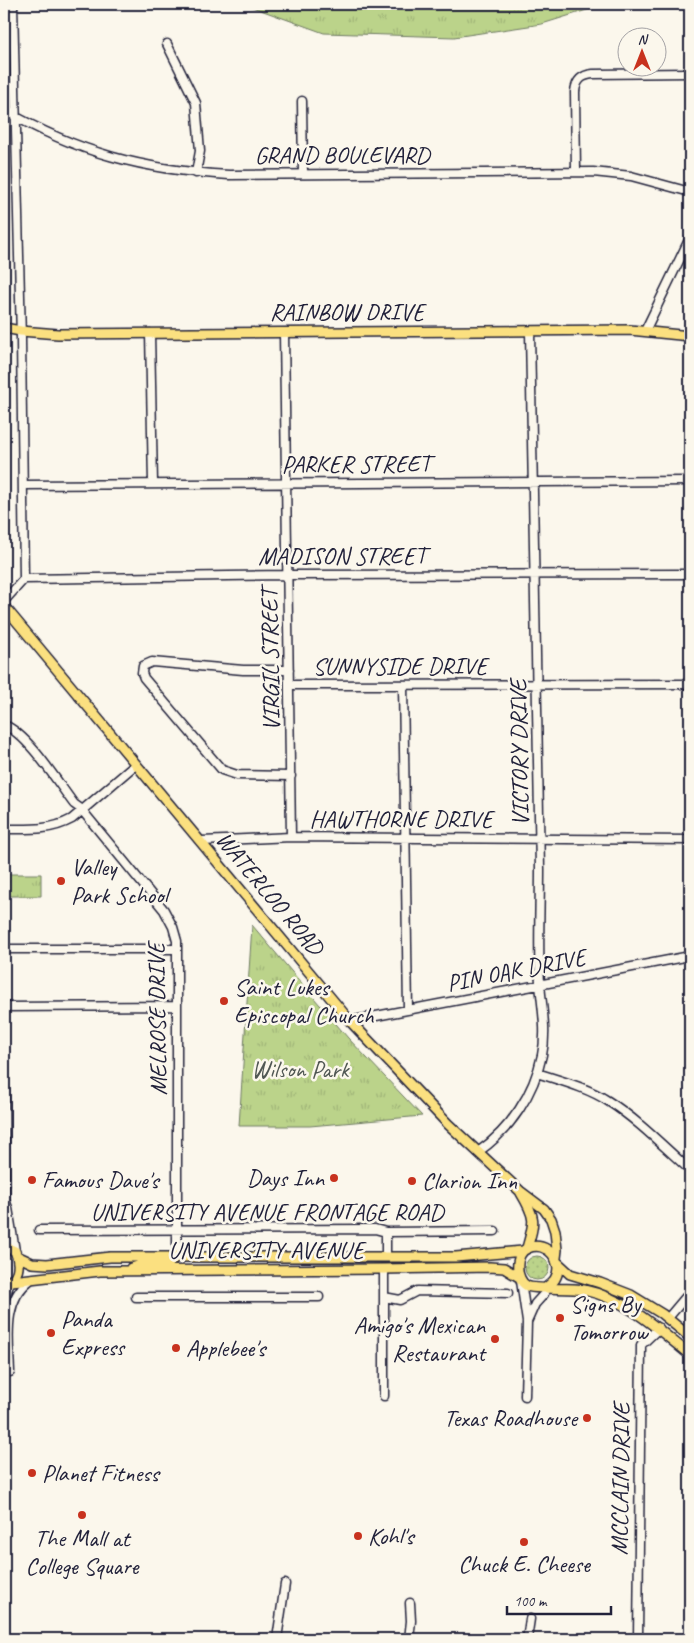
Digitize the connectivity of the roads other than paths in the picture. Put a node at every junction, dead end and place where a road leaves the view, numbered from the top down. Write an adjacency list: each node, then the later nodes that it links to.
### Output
1 (13, 4): 6 (street)
2 (167, 44): 8 (street)
3 (690, 73): 7 (street)
4 (302, 101): 9 (street)
5 (4, 110): 6 (street, GRAND BOULEVARD)
6 (16, 118): 8 (street, GRAND BOULEVARD); 13 (street)
7 (576, 172): 9 (street, GRAND BOULEVARD); 10 (street, GRAND BOULEVARD)
8 (196, 173): 9 (street, GRAND BOULEVARD)
9 (303, 174)
10 (690, 192)
11 (690, 238): 14 (street)
12 (4, 328): 13 (main road, RAINBOW DRIVE)
13 (21, 331): 16 (main road, RAINBOW DRIVE); 23 (street)
14 (645, 331): 15 (main road, RAINBOW DRIVE); 18 (main road, RAINBOW DRIVE)
15 (530, 332): 17 (main road, RAINBOW DRIVE); 20 (street, VICTORY DRIVE)
16 (150, 333): 17 (main road, RAINBOW DRIVE); 22 (street)
17 (284, 333): 21 (street, VIRGIL STREET)
18 (690, 336)
19 (690, 481): 20 (street, PARKER STREET)
20 (533, 482): 21 (street, PARKER STREET); 24 (street, VICTORY DRIVE)
21 (286, 483): 22 (street, PARKER STREET); 26 (street, VIRGIL STREET)
22 (153, 484): 23 (street, PARKER STREET)
23 (23, 485): 27 (street)
24 (535, 574): 25 (street, MADISON STREET); 26 (street, MADISON STREET); 34 (street, VICTORY DRIVE)
25 (690, 574)
26 (287, 576): 27 (street, MADISON STREET); 30 (street, VIRGIL STREET)
27 (24, 579): 28 (street)
28 (4, 601)
29 (4, 606): 36 (main road, WATERLOO ROAD)
30 (289, 670): 32 (street, VIRGIL STREET); 37 (street)
31 (690, 684): 34 (street, SUNNYSIDE DRIVE)
32 (289, 685): 33 (street, SUNNYSIDE DRIVE); 37 (street, VIRGIL STREET)
33 (403, 685): 34 (street, SUNNYSIDE DRIVE); 41 (street)
34 (537, 685): 42 (street, VICTORY DRIVE)
35 (4, 725): 38 (street, MELROSE DRIVE)
36 (135, 765): 38 (street); 44 (main road, WATERLOO ROAD)
37 (290, 776): 40 (street, VIRGIL STREET)
38 (81, 809): 39 (street); 46 (street, MELROSE DRIVE)
39 (4, 828)
40 (292, 837): 41 (street, HAWTHORNE DRIVE); 44 (street, HAWTHORNE DRIVE)
41 (405, 838): 42 (street, HAWTHORNE DRIVE); 51 (street)
42 (539, 839): 43 (street, HAWTHORNE DRIVE); 48 (street, VICTORY DRIVE)
43 (690, 840)
44 (202, 841): 52 (main road, WATERLOO ROAD)
45 (4, 949): 46 (street)
46 (177, 949): 49 (street, MELROSE DRIVE)
47 (690, 956): 48 (street, PIN OAK DRIVE)
48 (540, 984): 51 (street, PIN OAK DRIVE); 54 (street, VICTORY DRIVE)
49 (177, 1006): 50 (street); 59 (street, MELROSE DRIVE)
50 (4, 1007)
51 (408, 1010): 52 (street, PIN OAK DRIVE)
52 (350, 1021): 55 (main road, WATERLOO ROAD)
53 (4, 1073): 58 (street)
54 (536, 1073): 55 (street, VICTORY DRIVE); 56 (street)
55 (478, 1152): 57 (main road, WATERLOO ROAD)
56 (690, 1170)
57 (520, 1191): 64 (main road, WATERLOO ROAD); 69 (main road, WATERLOO ROAD)
58 (4, 1202): 65 (street)
59 (177, 1229): 60 (street, UNIVERSITY AVENUE FRONTAGE ROAD); 61 (street, UNIVERSITY AVENUE FRONTAGE ROAD); 66 (street, MELROSE DRIVE)
60 (39, 1230)
61 (386, 1232): 62 (street, UNIVERSITY AVENUE FRONTAGE ROAD); 67 (street)
62 (495, 1232)
63 (4, 1246): 65 (main road, UNIVERSITY AVENUE)
64 (525, 1249): 68 (main road, UNIVERSITY AVENUE); 69 (main road); 72 (main road)
65 (16, 1254): 66 (main road, UNIVERSITY AVENUE); 74 (main road)
66 (177, 1256): 67 (main road, UNIVERSITY AVENUE); 71 (main road)
67 (386, 1256): 68 (main road, UNIVERSITY AVENUE)
68 (440, 1257): 70 (main road)
69 (556, 1260): 75 (main road); 83 (main road)
70 (384, 1269): 71 (main road, UNIVERSITY AVENUE); 72 (main road, UNIVERSITY AVENUE); 80 (street)
71 (118, 1271): 73 (main road, UNIVERSITY AVENUE)
72 (520, 1279): 75 (main road); 84 (street)
73 (30, 1280): 74 (main road, UNIVERSITY AVENUE); 86 (street)
74 (8, 1282): 81 (street)
75 (546, 1287): 84 (street); 85 (main road)
76 (690, 1292): 83 (street)
77 (508, 1293): 80 (street)
78 (136, 1297): 79 (street)
79 (319, 1297)
80 (384, 1297): 90 (street)
81 (4, 1300)
82 (4, 1308): 86 (street)
83 (668, 1318): 87 (main road)
84 (527, 1322): 91 (street)
85 (659, 1328): 88 (main road); 98 (street, MCCLAIN DRIVE)
86 (9, 1331): 89 (street)
87 (690, 1337)
88 (690, 1355)
89 (10, 1372)
90 (384, 1396)
91 (525, 1396)
92 (285, 1584): 95 (street)
93 (410, 1602): 96 (street)
94 (530, 1619): 97 (street)
95 (277, 1639)
96 (409, 1639)
97 (527, 1639)
98 (638, 1639)

